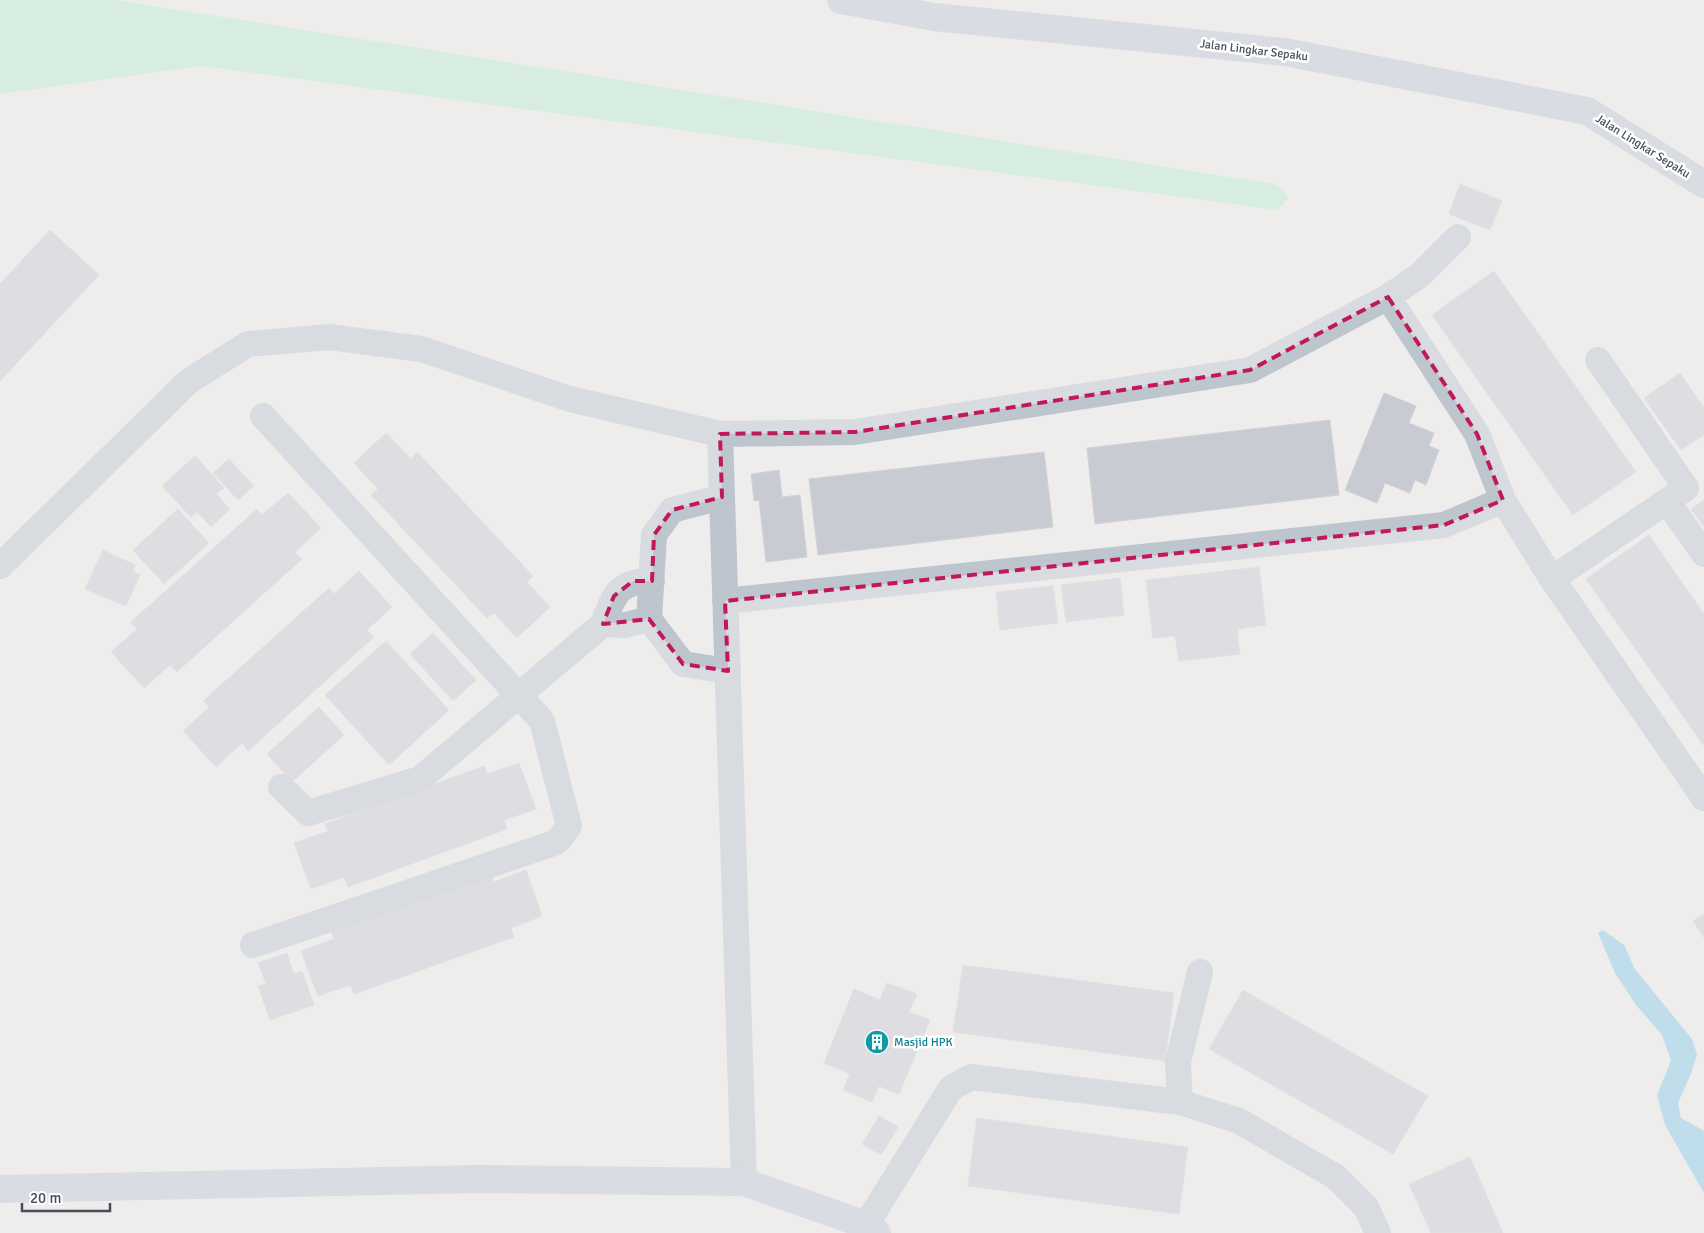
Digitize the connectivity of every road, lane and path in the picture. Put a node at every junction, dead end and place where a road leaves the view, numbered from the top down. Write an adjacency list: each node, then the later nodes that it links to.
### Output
1 (841, 0): 2 (street, Jalan Lingkar Sepaku)
2 (1704, 184)
3 (1458, 237): 4 (street)
4 (1388, 297): 7 (street); 9 (street)
5 (1598, 360): 10 (street)
6 (263, 416): 19 (street)
7 (720, 434): 8 (street); 12 (street)
8 (722, 497): 14 (street); 15 (street)
9 (1503, 500): 13 (street); 15 (street)
10 (1667, 500): 11 (street); 13 (street)
11 (1704, 554)
12 (0, 566)
13 (1552, 579): 21 (street)
14 (652, 581): 16 (street); 17 (street)
15 (725, 601): 18 (street)
16 (649, 619): 17 (street); 18 (street)
17 (603, 624): 19 (street)
18 (728, 671): 25 (street)
19 (519, 695): 20 (street); 22 (street)
20 (281, 787)
21 (1704, 798)
22 (253, 945)
23 (1200, 972): 24 (street)
24 (1180, 1102): 27 (street); 28 (street)
25 (744, 1182): 26 (street); 27 (street)
26 (0, 1190)
27 (871, 1229)
28 (1378, 1233)

